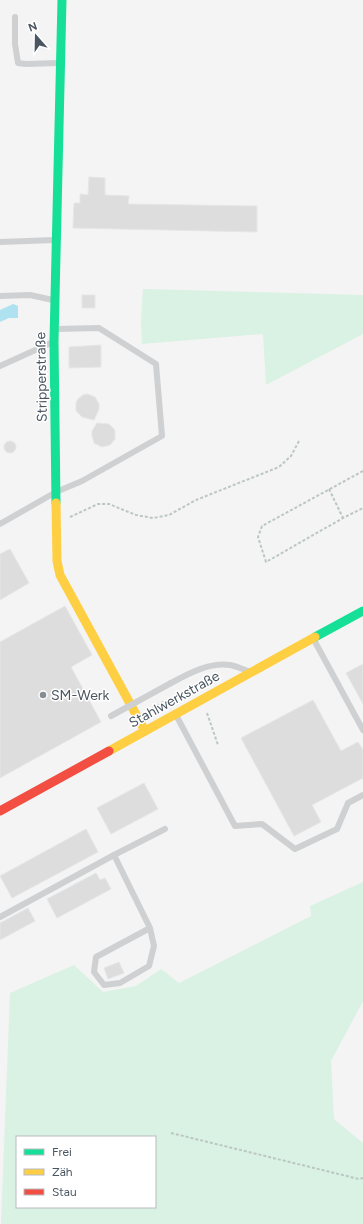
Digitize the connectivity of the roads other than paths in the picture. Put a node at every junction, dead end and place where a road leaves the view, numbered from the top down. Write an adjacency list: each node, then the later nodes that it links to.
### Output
1 (62, 0): 3 (street, Stripperstraße)
2 (14, 17): 3 (lane)
3 (61, 63): 4 (street, Stripperstraße)
4 (56, 240): 5 (lane); 7 (street, Stripperstraße)
5 (0, 242)
6 (0, 296): 7 (lane)
7 (55, 300): 8 (street, Stripperstraße)
8 (54, 329): 9 (street, Stripperstraße); 11 (lane)
9 (54, 341): 10 (lane); 11 (street, Stripperstraße)
10 (0, 366)
11 (56, 492): 12 (lane); 19 (street, Stripperstraße)
12 (0, 524)
13 (363, 611): 14 (street, Stahlwerkstraße)
14 (313, 638): 15 (street, Stahlwerkstraße); 18 (lane)
15 (251, 672): 16 (street, Stahlwerkstraße); 17 (lane, bridge)
16 (175, 714): 19 (street, Stahlwerkstraße); 20 (lane)
17 (111, 716)
18 (363, 730)
19 (145, 731): 21 (street, Stahlwerkstraße)
20 (363, 795)
21 (0, 811)
22 (165, 829): 23 (lane)
23 (114, 855): 24 (lane); 25 (lane)
24 (0, 917)
25 (150, 928): 25 (lane)

